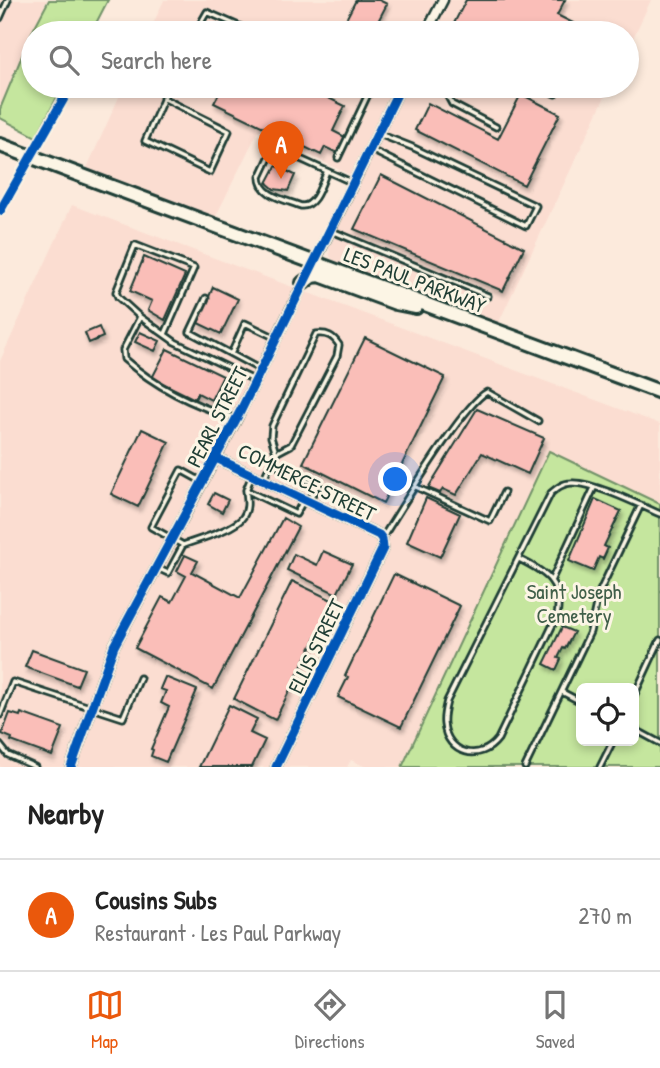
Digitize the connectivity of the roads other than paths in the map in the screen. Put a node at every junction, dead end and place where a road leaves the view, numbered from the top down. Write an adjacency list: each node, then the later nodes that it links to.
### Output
1 (8, 0): 3 (lane)
2 (443, 0): 6 (street)
3 (0, 18)
4 (202, 21): 5 (lane)
5 (228, 21)
6 (434, 21)
7 (163, 98): 7 (lane)
8 (367, 98): 15 (lane)
9 (395, 98): 12 (street, PEARL STREET)
10 (448, 98): 11 (lane)
11 (496, 127)
12 (377, 134): 14 (street, PEARL STREET); 14 (lane)
13 (0, 145): 19 (main road, LES PAUL PARKWAY)
14 (369, 149): 17 (street, PEARL STREET)
15 (338, 158)
16 (327, 171): 16 (lane); 17 (lane)
17 (353, 183): 18 (street, PEARL STREET)
18 (330, 230): 19 (street, PEARL STREET); 21 (lane)
19 (314, 262): 20 (street, PEARL STREET); 23 (main road, LES PAUL PARKWAY)
20 (303, 283): 23 (main road); 26 (street, PEARL STREET)
21 (488, 296)
22 (206, 298): 27 (lane)
23 (450, 314): 31 (main road, LES PAUL PARKWAY)
24 (140, 317): 25 (lane); 25 (lane); 32 (lane)
25 (165, 334): 29 (lane)
26 (276, 338): 27 (lane); 28 (street, PEARL STREET)
27 (231, 354): 28 (lane)
28 (261, 369): 30 (street, PEARL STREET)
29 (239, 373): 30 (lane); 32 (lane)
30 (256, 381): 33 (street, PEARL STREET)
31 (660, 392)
32 (220, 413): 33 (lane)
33 (237, 418): 36 (street, PEARL STREET)
34 (538, 421): 42 (lane)
35 (276, 453): 35 (lane); 37 (lane)
36 (216, 458): 38 (street, COMMERCE STREET); 40 (street, PEARL STREET)
37 (271, 463): 39 (lane); 41 (lane)
38 (252, 475): 39 (street, COMMERCE STREET); 44 (lane)
39 (263, 480): 47 (street, COMMERCE STREET)
40 (203, 482): 50 (street, PEARL STREET); 50 (lane)
41 (317, 485): 46 (lane); 47 (lane)
42 (416, 487): 45 (lane); 51 (lane)
43 (594, 488): 48 (lane); 53 (lane); 55 (lane)
44 (246, 490): 47 (lane); 52 (lane)
45 (504, 492)
46 (333, 493)
47 (307, 501): 51 (street, COMMERCE STREET)
48 (640, 505): 49 (lane); 60 (lane)
49 (660, 514)
50 (172, 539): 52 (lane); 54 (street, PEARL STREET)
51 (382, 539): 70 (street, ELLIS STREET)
52 (183, 545): 54 (lane)
53 (519, 559): 55 (lane); 55 (lane)
54 (157, 568): 62 (street, PEARL STREET)
55 (551, 581)
56 (660, 640): 57 (lane)
57 (658, 651): 59 (lane)
58 (140, 678): 62 (lane)
59 (639, 687)
60 (562, 692): 61 (lane); 71 (lane)
61 (576, 699)
62 (92, 708): 63 (lane); 69 (street, PEARL STREET)
63 (0, 715)
64 (639, 732): 65 (lane)
65 (660, 743)
66 (0, 745): 68 (lane)
67 (610, 746): 72 (lane)
68 (35, 767)
69 (71, 767)
70 (276, 767)
71 (525, 767)
72 (600, 767)

